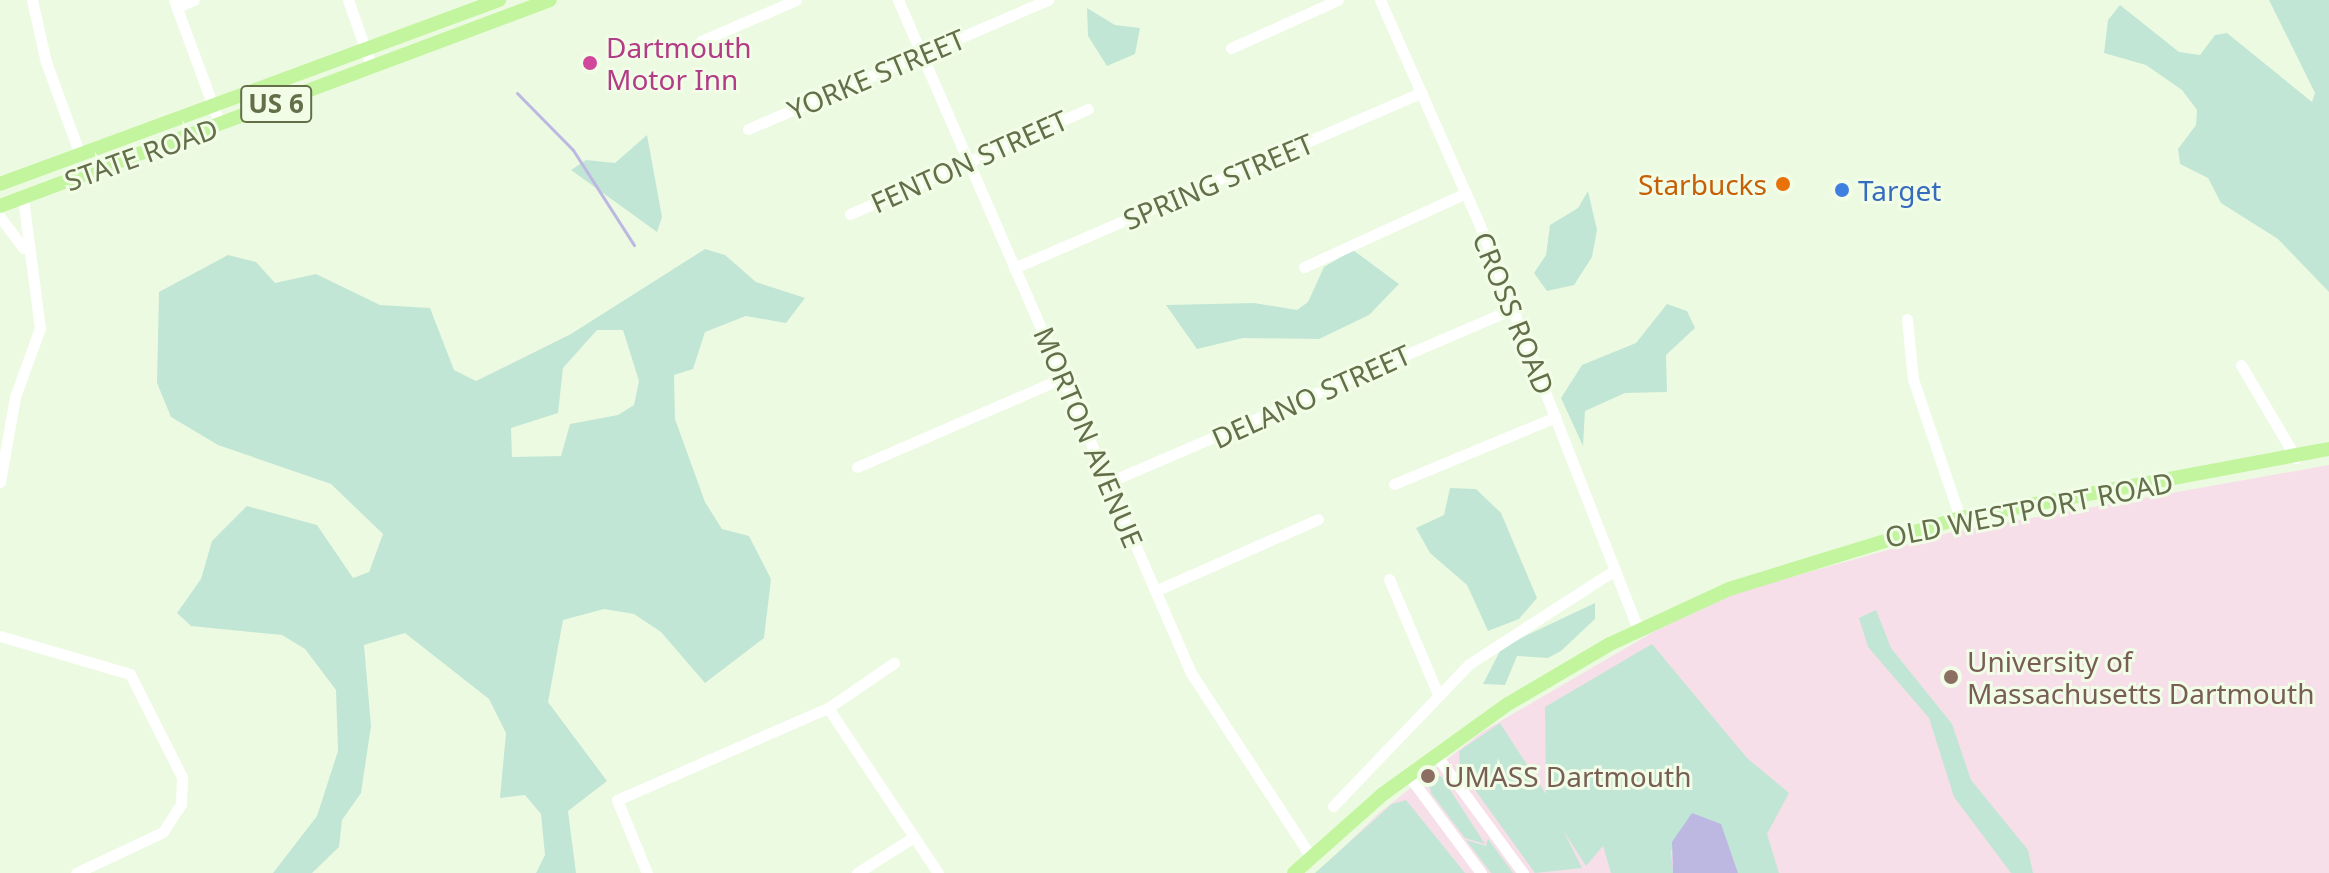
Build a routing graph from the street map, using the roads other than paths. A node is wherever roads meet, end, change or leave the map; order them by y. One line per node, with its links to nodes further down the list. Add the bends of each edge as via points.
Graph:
1 (32, 0): 22 (street, via 46,62)
2 (194, 0): 11 (street)
3 (348, 0): 14 (street)
4 (499, 0): 14 (main road, STATE ROAD / US 6)
5 (550, 0): 16 (main road, STATE ROAD / US 6)
6 (796, 0): 12 (street)
7 (898, 0): 15 (street, MORTON AVENUE)
8 (1048, 0): 15 (street, YORKE STREET)
9 (1338, 0): 13 (street)
10 (1380, 0): 17 (street, CROSS ROAD)
11 (176, 3): 18 (street)
12 (701, 41)
13 (1231, 48)
14 (365, 51): 16 (street); 18 (main road, STATE ROAD / US 6)
15 (920, 55): 21 (street, YORKE STREET); 23 (street, MORTON AVENUE)
16 (372, 68): 20 (main road, STATE ROAD / US 6)
17 (1422, 92): 25 (street, CROSS ROAD); 32 (street, SPRING STREET)
18 (214, 107): 20 (street); 22 (main road, STATE ROAD / US 6)
19 (1088, 109): 23 (street, FENTON STREET)
20 (220, 125): 26 (main road, STATE ROAD / US 6)
21 (748, 129)
22 (80, 155): 24 (main road, STATE ROAD / US 6)
23 (968, 162): 28 (street, FENTON STREET); 32 (street, MORTON AVENUE)
24 (0, 184)
25 (1466, 193): 31 (street); 33 (street, CROSS ROAD)
26 (23, 198): 27 (main road, STATE ROAD / US 6); 30 (street)
27 (0, 206)
28 (850, 214)
29 (0, 217): 30 (street)
30 (27, 256): 41 (street, via 40,328 15,397)
31 (1304, 267)
32 (1014, 268): 36 (street, MORTON AVENUE)
33 (1513, 309): 37 (street, CROSS ROAD); 42 (street, DELANO STREET)
34 (1907, 319): 44 (street, via 1913,379)
35 (2241, 365): 39 (street)
36 (1063, 378): 40 (street); 42 (street, MORTON AVENUE)
37 (1556, 417): 43 (street); 46 (street, CROSS ROAD)
38 (2329, 449): 39 (main road, OLD WESTPORT ROAD)
39 (2296, 458): 44 (main road, OLD WESTPORT ROAD)
40 (857, 467)
41 (0, 482)
42 (1109, 482): 48 (street, MORTON AVENUE)
43 (1394, 484)
44 (1960, 518): 49 (main road, OLD WESTPORT ROAD, via 1798,563)
45 (1318, 519): 48 (street)
46 (1615, 570): 49 (street, CROSS ROAD); 52 (street, via 1486,650)
47 (1389, 579): 52 (street)
48 (1155, 591): 58 (street, MORTON AVENUE, via 1211,706)
49 (1638, 630): 54 (main road, OLD WESTPORT ROAD, via 1518,697)
50 (0, 636): 59 (street, via 130,674 182,777 181,804 163,832)
51 (894, 663): 53 (street)
52 (1437, 692): 56 (street)
53 (828, 708): 57 (street); 60 (street, via 617,800)
54 (1436, 755): 55 (main road, OLD WESTPORT ROAD); 65 (street)
55 (1409, 776): 58 (main road, OLD WESTPORT ROAD); 64 (street)
56 (1333, 806)
57 (914, 837): 61 (street); 62 (street)
58 (1311, 857): 63 (main road, OLD WESTPORT ROAD)
59 (76, 873)
60 (647, 873)
61 (857, 873)
62 (938, 873)
63 (1294, 873)
64 (1481, 873)
65 (1523, 873)

